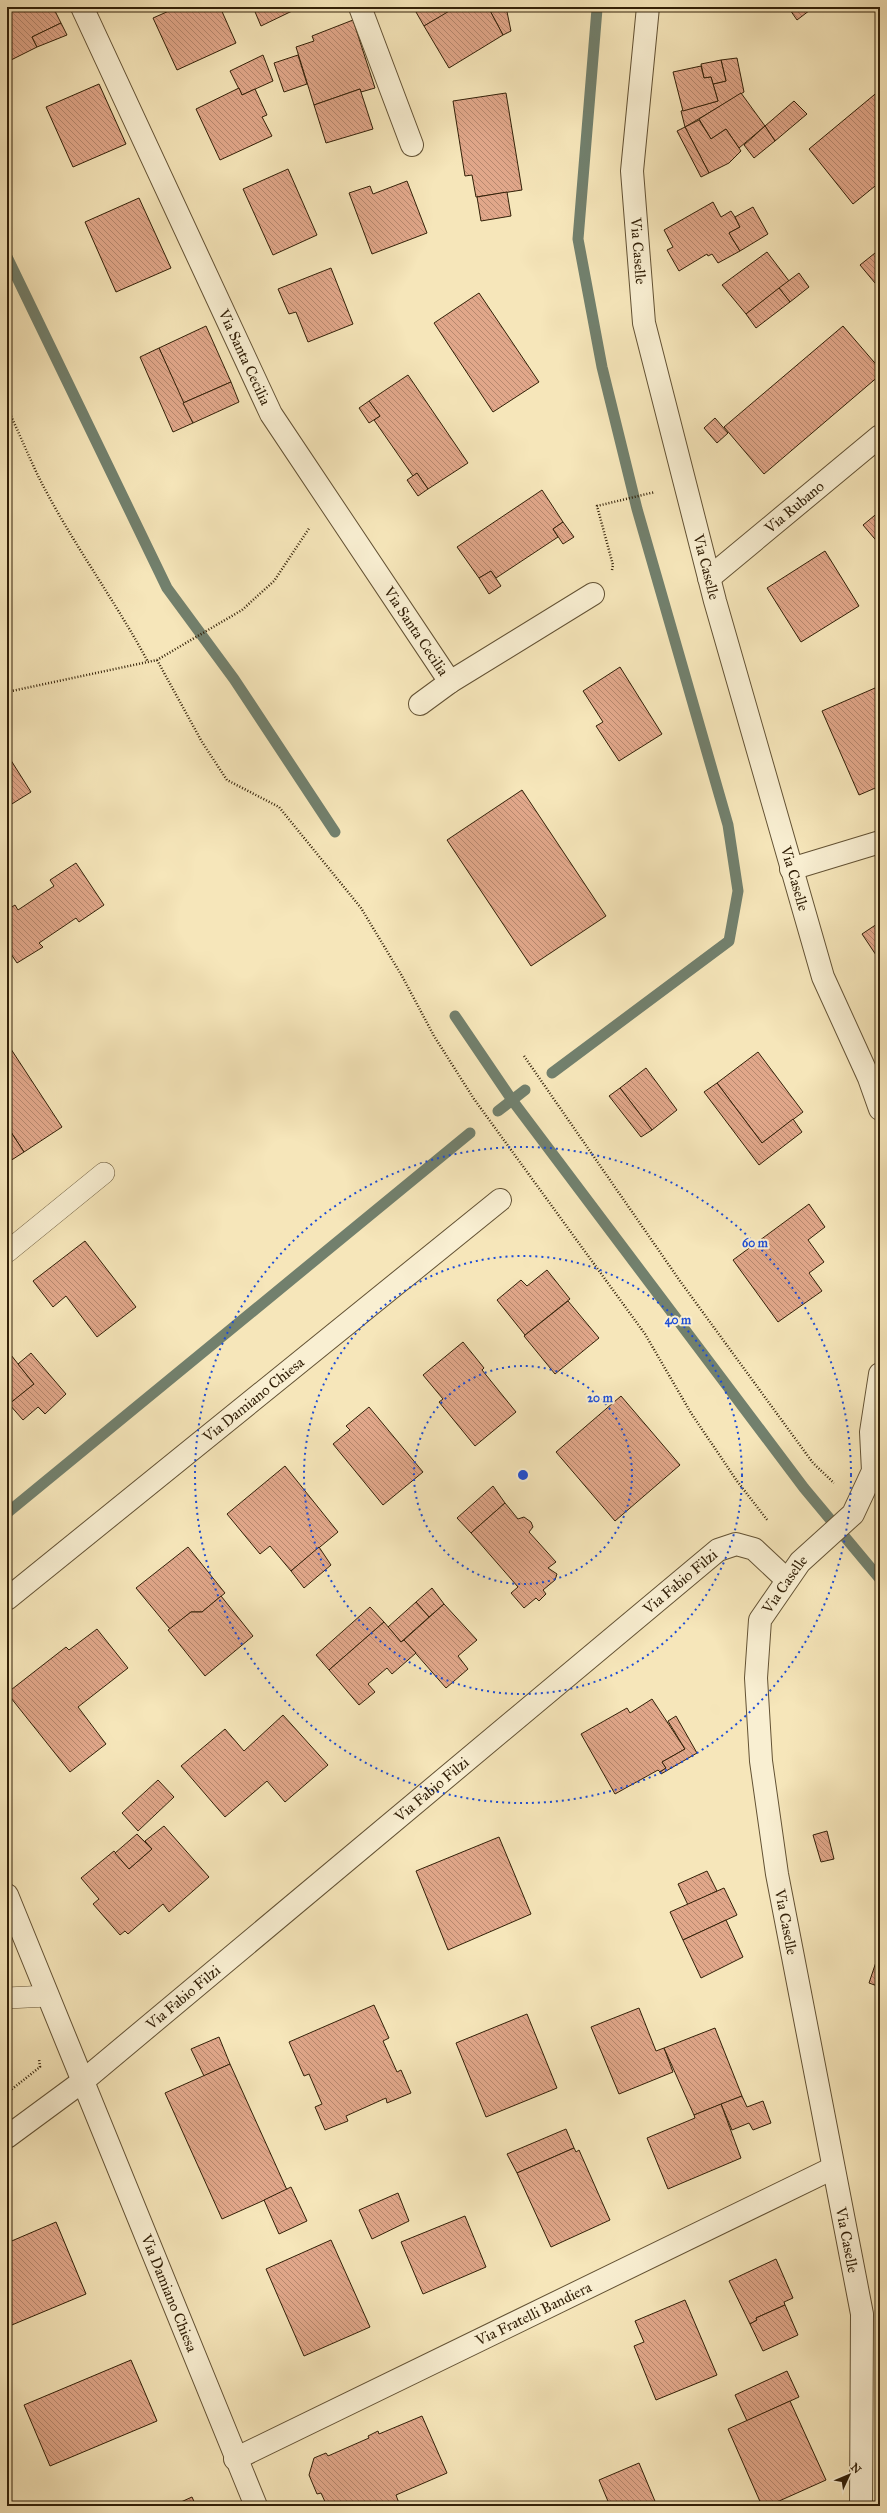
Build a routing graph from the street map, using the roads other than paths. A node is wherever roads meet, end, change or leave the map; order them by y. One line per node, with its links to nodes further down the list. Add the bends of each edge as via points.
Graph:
1 (82, 7): 8 (street, Via Santa Cecilia, via 271,414)
2 (360, 7): 4 (street)
3 (648, 14): 6 (street, Via Caselle, via 632,171 644,323)
4 (412, 145)
5 (880, 436): 6 (street, Via Rubano)
6 (709, 578): 11 (street, Via Caselle)
7 (593, 594): 8 (street, Via Santa Cecilia)
8 (450, 682): 9 (street, Via Santa Cecilia)
9 (420, 704)
10 (880, 842): 11 (street)
11 (791, 870): 12 (street, Via Caselle, via 822,977 869,1078)
12 (880, 1108)
13 (104, 1173): 15 (lane)
14 (500, 1200): 18 (street, Via Damiano Chiesa)
15 (7, 1252)
16 (880, 1374): 17 (street, Via Caselle, via 871,1432 874,1471 855,1509)
17 (786, 1579): 22 (street, Via Fabio Filzi, via 754,1550 736,1544 718,1550); 24 (street, Via Caselle, via 760,1620 756,1678 761,1761 777,1874)
18 (7, 1599)
19 (7, 1895): 20 (street, Via Damiano Chiesa)
20 (48, 1996): 21 (lane); 22 (street, Via Damiano Chiesa)
21 (7, 1998)
22 (83, 2081): 23 (street); 25 (street, Via Damiano Chiesa)
23 (7, 2137)
24 (833, 2168): 25 (street, Via Fratelli Bandiera); 27 (street, Via Caselle, via 862,2314)
25 (235, 2459): 26 (street, Via Damiano Chiesa)
26 (256, 2506)
27 (861, 2506)

